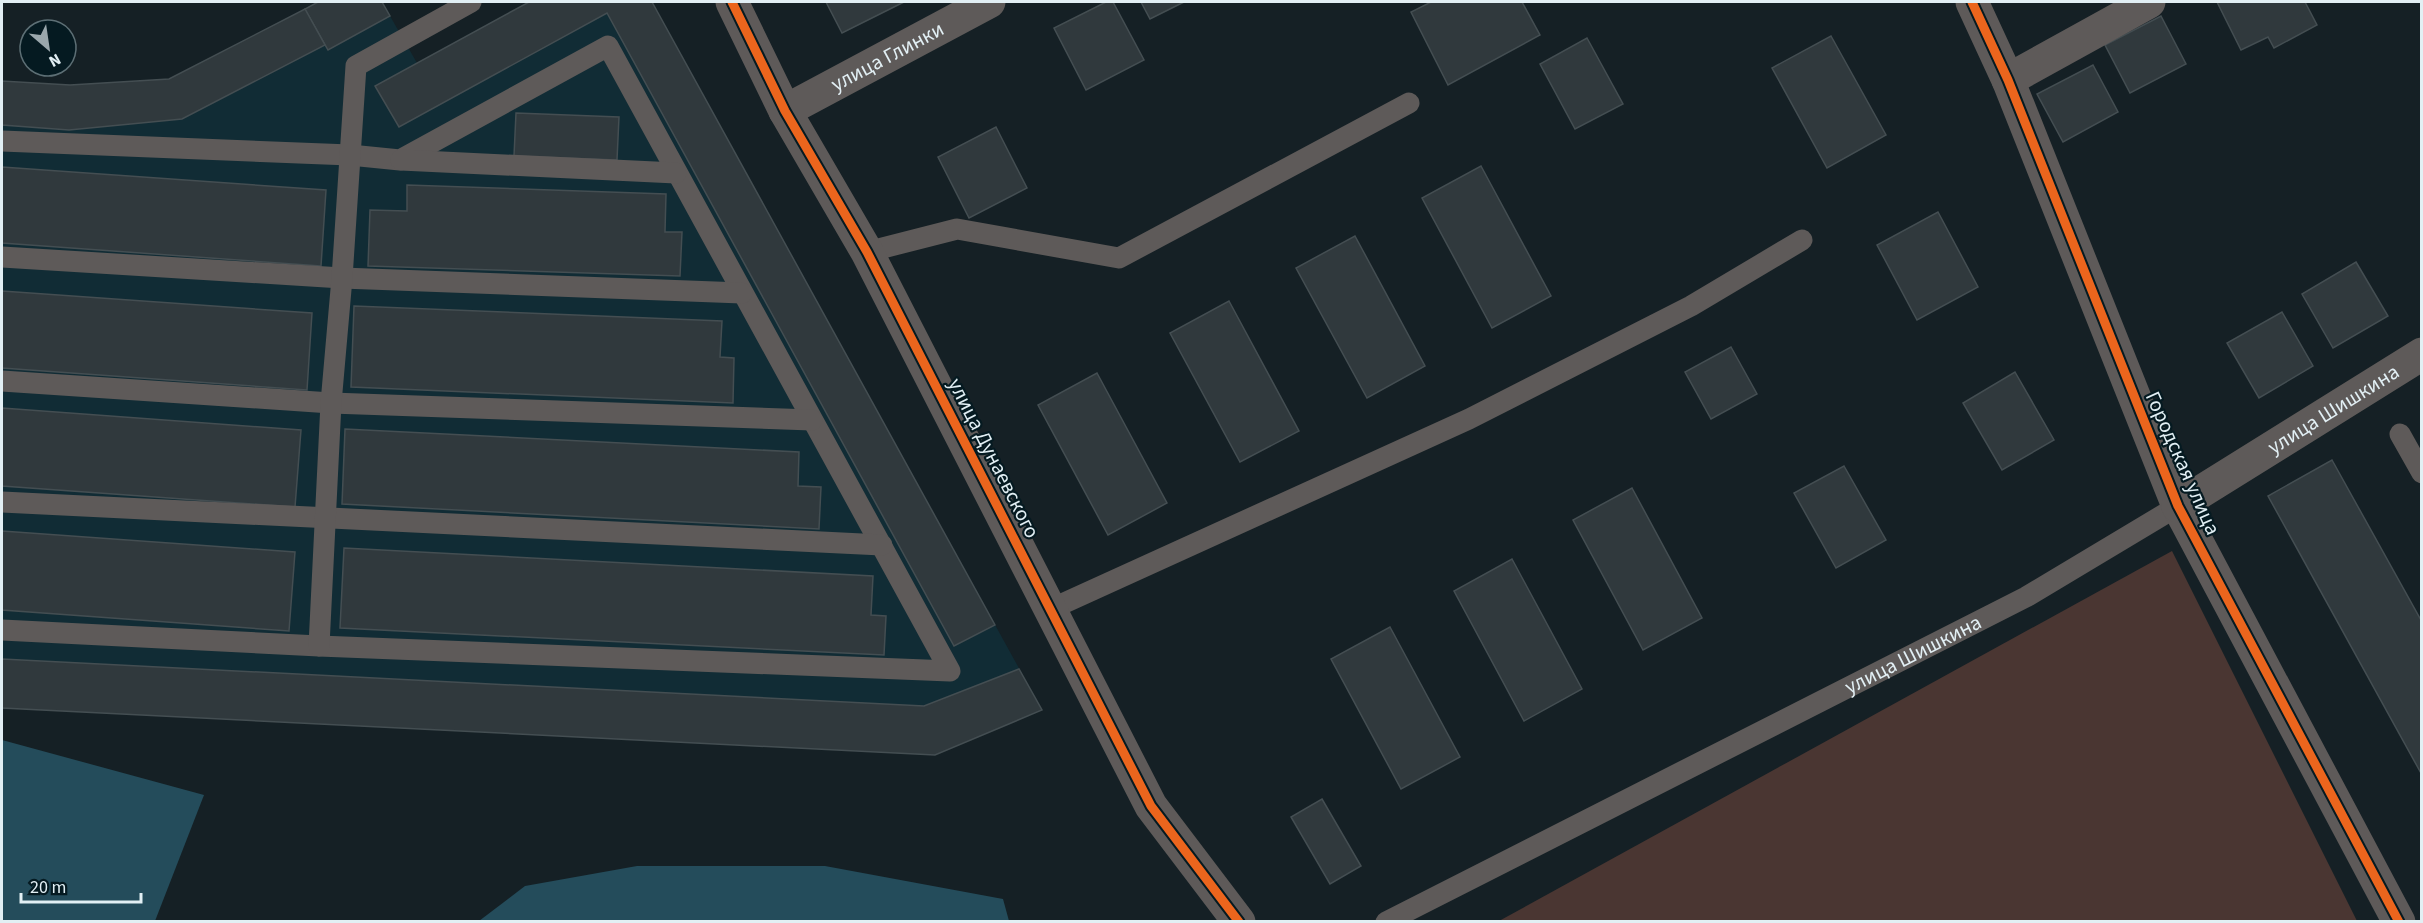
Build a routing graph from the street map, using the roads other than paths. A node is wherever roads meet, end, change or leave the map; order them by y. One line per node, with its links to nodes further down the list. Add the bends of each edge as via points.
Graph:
1 (471, 2): 10 (lane, via 356,66)
2 (732, 2): 8 (street, улица Дунаевского)
3 (989, 2): 8 (street, улица Глинки)
4 (1972, 2): 6 (street, Городская улица)
5 (2149, 2): 6 (street)
6 (2008, 80): 25 (street, Городская улица)
7 (1409, 102): 14 (lane, via 1119,258 957,229)
8 (785, 111): 14 (street, улица Дунаевского)
9 (2, 141): 10 (lane)
10 (350, 155): 11 (lane); 16 (lane)
11 (400, 160): 12 (lane); 12 (lane, via 608,46)
12 (676, 173): 17 (lane)
13 (1802, 240): 28 (lane, via 1691,306 1469,419)
14 (867, 252): 28 (street, улица Дунаевского)
15 (2, 257): 16 (lane)
16 (342, 278): 17 (lane); 20 (lane)
17 (742, 293): 21 (lane)
18 (2421, 354): 25 (street, улица Шишкина)
19 (2, 381): 20 (lane)
20 (331, 403): 21 (lane); 26 (lane)
21 (812, 420): 27 (lane)
22 (2400, 434): 23 (lane)
23 (2421, 473)
24 (2, 502): 26 (lane)
25 (2178, 506): 32 (lane, улица Шишкина, via 2025,597); 33 (street, Городская улица)
26 (325, 519): 27 (lane); 30 (lane)
27 (882, 545): 30 (lane, via 950,671)
28 (1051, 609): 31 (street, улица Дунаевского, via 1151,806)
29 (2, 630): 30 (lane)
30 (319, 646)
31 (1239, 921)
32 (1386, 921)
33 (2399, 921)

